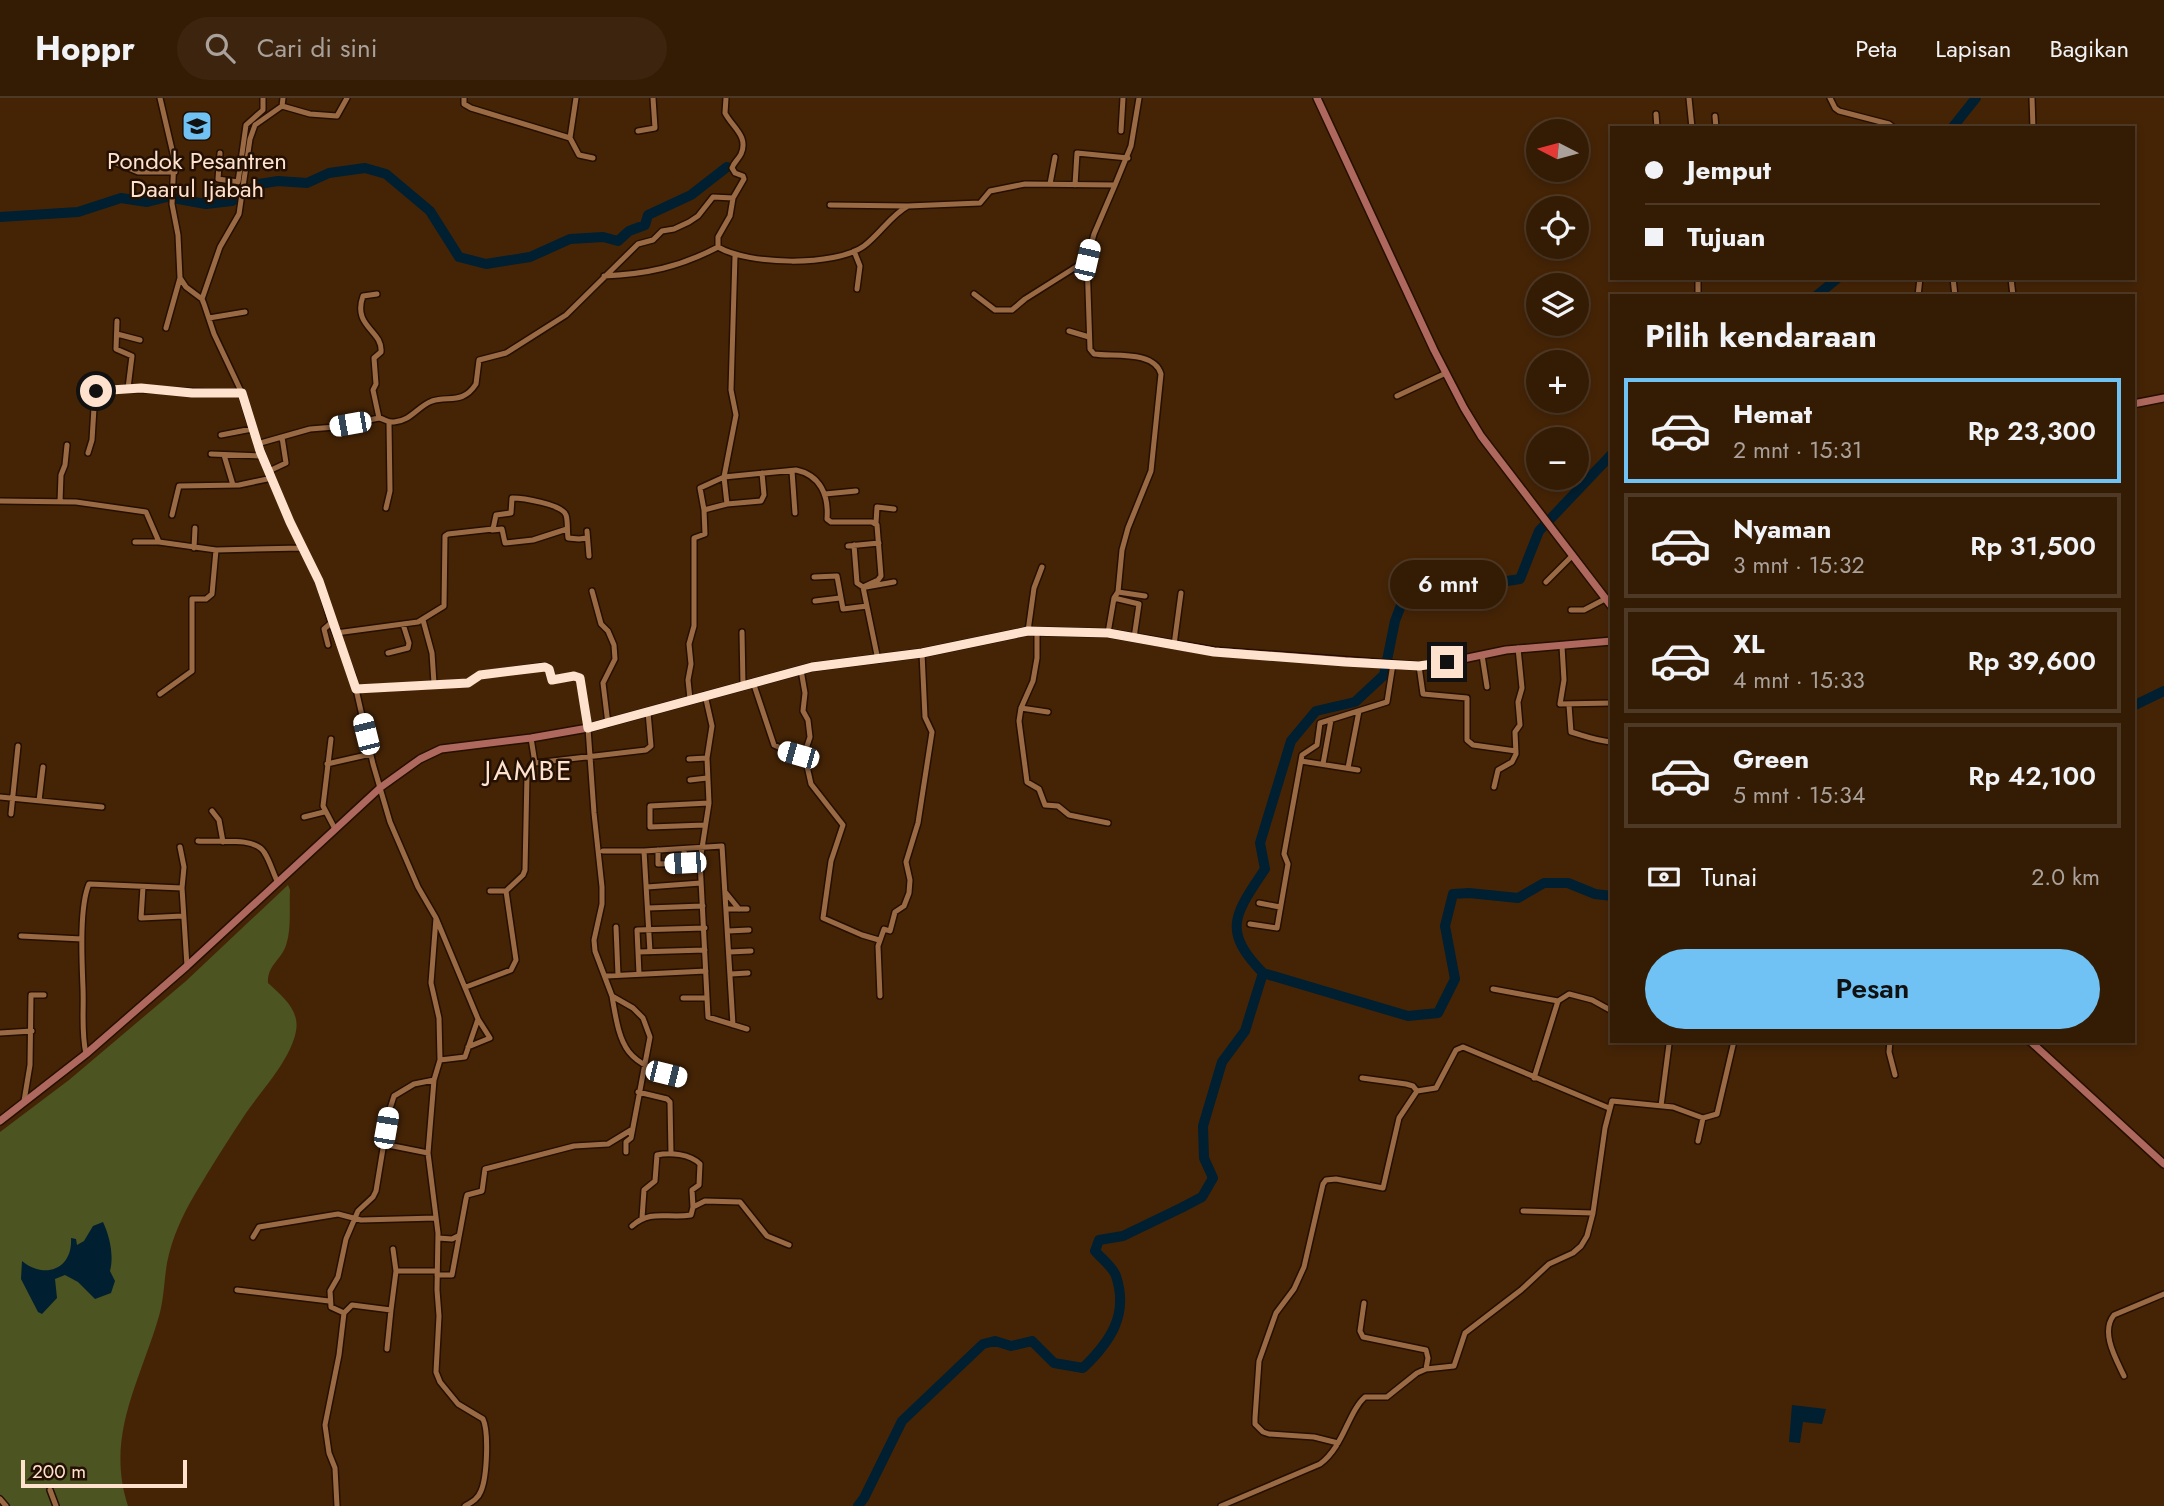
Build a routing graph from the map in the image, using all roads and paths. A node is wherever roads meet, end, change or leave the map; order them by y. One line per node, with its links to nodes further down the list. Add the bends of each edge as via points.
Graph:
1 (160, 98): 31 (street)
2 (263, 98): 26 (street, via 263,110 246,125 238,182 218,179)
3 (283, 98): 15 (street)
4 (347, 98): 15 (street, via 337,116)
5 (464, 98): 25 (street, via 467,106)
6 (576, 98): 25 (street)
7 (653, 98): 23 (street, via 656,128)
8 (726, 98): 35 (street, via 725,113 743,140 732,168 744,179)
9 (1123, 98): 24 (street)
10 (1139, 98): 29 (street)
11 (1317, 98): 56 (street)
12 (1689, 98): 19 (street)
13 (1830, 98): 21 (street, via 1839,111)
14 (2032, 98): 22 (street)
15 (282, 106): 47 (street, via 255,125 236,223 218,253)
16 (1656, 114): 18 (street)
17 (1715, 116): 20 (street)
18 (1657, 126)
19 (1692, 126)
20 (1716, 126)
21 (1891, 126)
22 (2032, 126)
23 (638, 131)
24 (1121, 131)
25 (570, 138): 28 (street, via 579,155)
26 (220, 153)
27 (1055, 157): 32 (street)
28 (593, 158)
29 (1128, 158): 33 (street, via 1077,153); 34 (street)
30 (114, 162): 31 (street, via 138,172)
31 (175, 172): 43 (street, via 172,204)
32 (1050, 184): 33 (street); 37 (street, via 991,190 983,202 969,205)
33 (1075, 185): 34 (street)
34 (1115, 186): 41 (street)
35 (733, 198): 38 (street); 42 (street, via 713,197 698,216 638,244)
36 (830, 205): 37 (street)
37 (908, 206): 39 (street)
38 (718, 247): 40 (street); 42 (street, via 686,264)
39 (854, 251): 40 (street, via 817,262); 44 (street, via 860,266)
40 (735, 256): 77 (street, via 732,390 736,415)
41 (1087, 260): 45 (street, via 1012,310 995,310); 54 (street)
42 (604, 276): 63 (street, via 559,320 506,354 479,360 477,384 467,393 456,400 430,401 409,418)
43 (180, 278): 47 (street); 51 (street)
44 (857, 289)
45 (974, 293)
46 (377, 294): 62 (street, via 363,296 361,308 364,323 382,346 374,358 373,390)
47 (202, 299): 49 (street)
48 (245, 312): 49 (street)
49 (209, 318): 58 (street)
50 (117, 321): 53 (street)
51 (166, 328)
52 (1069, 331): 54 (street)
53 (117, 334): 55 (street); 57 (street, via 117,350 132,356)
54 (1089, 337): 107 (street, via 1094,354 1144,359 1156,364 1161,374 1151,471 1128,528)
55 (140, 340)
56 (1446, 373): 59 (street); 99 (street, via 1481,436)
57 (128, 388): 58 (street); 69 (street, via 95,392)
58 (242, 393): 64 (street)
59 (1397, 396)
60 (2164, 398): 61 (street)
61 (2135, 404)
62 (379, 418): 63 (street); 66 (street)
63 (389, 423): 84 (street)
64 (252, 429): 65 (street); 67 (street)
65 (220, 435)
66 (282, 437): 67 (street); 73 (street, via 286,463)
67 (257, 444): 72 (street)
68 (67, 445): 82 (street)
69 (88, 453)
70 (211, 454): 71 (street)
71 (225, 455): 72 (street); 78 (street)
72 (262, 456): 73 (street)
73 (269, 471): 76 (street)
74 (792, 471): 75 (street); 80 (street, via 812,477); 87 (street)
75 (762, 472): 77 (street); 83 (street, via 761,501)
76 (272, 478): 78 (street); 97 (street)
77 (724, 478): 83 (street); 86 (street, via 701,488)
78 (233, 485): 88 (street, via 179,486)
79 (856, 491): 80 (street)
80 (825, 494): 89 (street, via 831,522)
81 (0, 501): 82 (street)
82 (60, 502): 94 (street, via 146,512)
83 (727, 504): 86 (street)
84 (386, 508)
85 (894, 509): 89 (street, via 876,507)
86 (704, 510): 143 (street, via 705,532 694,540)
87 (795, 513)
88 (172, 514)
89 (876, 523): 95 (street)
90 (195, 528): 96 (street)
91 (567, 529): 92 (street, via 505,543 502,529); 92 (street, via 562,510 513,498 511,513 496,515); 100 (street, via 569,539 587,534)
92 (492, 530): 116 (street, via 445,536 446,601)
93 (135, 542): 94 (street)
94 (159, 542): 96 (street)
95 (879, 543): 105 (street, via 881,576); 105 (street, via 851,545 858,583)
96 (194, 548): 98 (street)
97 (302, 548): 98 (street); 117 (street, via 319,581)
98 (216, 550): 141 (street, via 212,594 206,599 192,598 192,671)
99 (1573, 555): 104 (street); 110 (street)
100 (589, 556)
101 (1042, 567): 119 (street, via 1034,587)
102 (814, 577): 111 (street, via 836,576)
103 (894, 582): 105 (street)
104 (1546, 582)
105 (863, 587): 114 (street)
106 (592, 591): 151 (street, via 601,624 614,645 615,659 603,683)
107 (1118, 592): 109 (street); 112 (street)
108 (1181, 593): 126 (street)
109 (1145, 596)
110 (1607, 597): 115 (street, via 1584,610)
111 (841, 598): 113 (street); 114 (street, via 844,610)
112 (1114, 598): 122 (street); 123 (street, via 1138,603)
113 (815, 601)
114 (867, 606): 132 (street)
115 (1571, 610)
116 (423, 620): 118 (street); 137 (street)
117 (331, 622): 121 (street); 125 (street, via 324,629)
118 (403, 624): 121 (street); 129 (street, via 408,648)
119 (1033, 631): 122 (street); 130 (street); 146 (street, via 1037,658)
120 (742, 632): 138 (street)
121 (336, 633): 140 (street)
122 (1108, 633): 123 (street)
123 (1134, 638): 126 (street)
124 (1610, 641): 127 (street)
125 (328, 645)
126 (1174, 645): 133 (street)
127 (1562, 646): 128 (street); 145 (street, via 1560,704)
128 (1518, 648): 131 (street); 157 (street, via 1522,688)
129 (388, 653)
130 (922, 653): 132 (street); 219 (street, via 925,717 932,732 918,823 906,862 909,893 904,906 895,912 890,931 884,929)
131 (1482, 655): 134 (street); 139 (street)
132 (878, 660): 135 (street)
133 (1391, 664): 134 (street); 147 (street, via 1387,702)
134 (1419, 666): 157 (street, via 1423,694 1467,698 1467,740 1473,745)
135 (801, 670): 136 (street); 161 (street, via 810,737)
136 (753, 682): 138 (street); 161 (street, via 774,745)
137 (434, 683): 140 (street); 152 (street, via 468,683 480,675 548,667 552,680 580,678)
138 (743, 685): 142 (street)
139 (1487, 687)
140 (356, 689): 158 (street)
141 (160, 694)
142 (705, 695): 143 (street); 160 (street, via 712,726)
143 (690, 699): 148 (street)
144 (1610, 703): 145 (street)
145 (1569, 705): 155 (street, via 1571,732)
146 (1021, 708): 149 (street); 183 (street, via 1028,783 1038,789 1045,804 1058,806 1069,815)
147 (1359, 711): 150 (street); 168 (street)
148 (648, 712): 151 (street); 159 (street, via 650,749)
149 (1048, 712)
150 (1331, 720): 163 (street, via 1320,723 1317,746 1302,755); 166 (street)
151 (608, 724): 152 (street)
152 (588, 728): 153 (street); 159 (street)
153 (531, 738): 164 (street); 173 (street, via 441,749)
154 (331, 739): 165 (street)
155 (1610, 742)
156 (18, 746): 175 (street)
157 (1516, 751): 172 (street, via 1512,762 1498,770)
158 (371, 754): 165 (street); 173 (street)
159 (589, 757): 164 (street); 231 (street, via 602,887 594,940)
160 (707, 758): 162 (street); 170 (street)
161 (803, 758): 219 (street, via 811,785 843,825 831,861 823,918)
162 (689, 759)
163 (1301, 761): 166 (street); 204 (street, via 1284,854 1288,864)
164 (535, 763): 200 (street, via 527,775 525,870)
165 (327, 764): 180 (street)
166 (1323, 764): 168 (street)
167 (43, 767): 176 (street)
168 (1348, 768): 169 (street)
169 (1358, 770)
170 (707, 778): 171 (street); 177 (street)
171 (690, 780)
172 (1494, 786)
173 (381, 787): 185 (street); 210 (street, via 403,856)
174 (0, 797): 175 (street)
175 (13, 798): 176 (street); 181 (street)
176 (39, 801): 178 (street)
177 (709, 803): 184 (street); 184 (street, via 650,806 650,827)
178 (102, 807)
179 (212, 811): 187 (street, via 219,820)
180 (324, 813): 182 (street); 185 (street)
181 (11, 814)
182 (304, 817)
183 (1108, 822)
184 (705, 825): 189 (street)
185 (335, 829): 194 (street)
186 (198, 841): 187 (street)
187 (223, 842): 194 (street, via 259,846)
188 (180, 847): 198 (street)
189 (700, 848): 190 (street); 195 (street); 201 (street, via 722,846)
190 (684, 849): 191 (street); 191 (street, via 685,863 658,864)
191 (658, 850): 193 (street)
192 (603, 851): 193 (street)
193 (644, 851): 197 (street)
194 (278, 883): 225 (street)
195 (701, 883): 197 (street); 203 (street)
196 (143, 887): 198 (street); 209 (street, via 141,918); 218 (street, via 89,884)
197 (647, 887): 205 (street)
198 (183, 888): 209 (street)
199 (490, 891): 200 (street)
200 (506, 891): 232 (street, via 515,967)
201 (726, 893): 206 (street); 207 (street)
202 (1259, 902): 204 (street)
203 (703, 906): 205 (street); 213 (street)
204 (1280, 907): 211 (street, via 1277,928)
205 (648, 908): 214 (street)
206 (727, 909): 207 (street); 216 (street)
207 (739, 909): 208 (street)
208 (747, 909)
209 (183, 916): 225 (street)
210 (436, 918): 232 (street); 252 (street, via 431,983 439,1018)
211 (1250, 924)
212 (616, 927): 230 (street)
213 (705, 928): 214 (street); 220 (street)
214 (649, 930): 222 (street, via 637,930); 223 (street)
215 (749, 930): 216 (street)
216 (728, 931): 224 (street)
217 (22, 936): 218 (street)
218 (82, 939): 251 (street)
219 (879, 940): 236 (street)
220 (705, 950): 223 (street); 226 (street)
221 (751, 951): 224 (street)
222 (638, 952): 223 (street); 228 (street)
223 (649, 952)
224 (729, 952): 229 (street)
225 (187, 966): 251 (street)
226 (706, 971): 228 (street); 238 (street)
227 (748, 973): 229 (street)
228 (639, 974): 230 (street)
229 (731, 974): 242 (street)
230 (618, 975): 231 (street)
231 (606, 976): 235 (street)
232 (466, 987): 241 (street)
233 (1493, 989): 239 (street)
234 (44, 995): 244 (street, via 31,995)
235 (612, 996): 253 (street, via 623,1044); 253 (street, via 643,1018 650,1037)
236 (880, 996)
237 (683, 998): 238 (street)
238 (708, 998): 242 (street, via 708,1017)
239 (1558, 1001): 240 (street, via 1569,994); 255 (street)
240 (1610, 1010)
241 (478, 1019): 250 (street); 250 (street, via 490,1038)
242 (733, 1025): 243 (street)
243 (747, 1029)
244 (32, 1031): 245 (street); 261 (street)
245 (0, 1032)
246 (1734, 1043): 264 (street, via 1719,1111)
247 (1890, 1043): 254 (street)
248 (2032, 1043): 272 (street)
249 (1669, 1044): 262 (street)
250 (468, 1046): 252 (street, via 463,1059)
251 (86, 1054): 261 (street)
252 (440, 1060): 258 (street)
253 (645, 1066): 256 (street); 260 (street)
254 (1895, 1075)
255 (1534, 1077): 259 (street, via 1459,1048 1436,1088); 263 (street)
256 (681, 1078)
257 (1362, 1078): 259 (street, via 1406,1084)
258 (435, 1080): 268 (street, via 414,1084 394,1096); 270 (street)
259 (1417, 1091): 296 (street, via 1399,1118 1383,1188 1336,1179 1323,1184 1304,1267 1276,1314 1259,1361 1258,1429)
260 (638, 1092): 266 (street); 271 (street, via 670,1102)
261 (24, 1101): 265 (street)
262 (1661, 1106): 263 (street, via 1615,1100); 264 (street)
263 (1609, 1108): 275 (street)
264 (1703, 1118): 267 (street)
265 (0, 1119)
266 (631, 1130): 269 (street); 281 (street, via 608,1144 573,1146 485,1169 482,1191 467,1195)
267 (1698, 1141)
268 (383, 1144): 270 (street); 277 (street, via 376,1191)
269 (626, 1152)
270 (428, 1153): 278 (street)
271 (671, 1153): 273 (street, via 700,1164 699,1185 692,1190); 276 (street, via 656,1156 655,1181 644,1190)
272 (2164, 1164)
273 (693, 1207): 276 (street, via 689,1216); 283 (street, via 705,1201 740,1202 767,1236)
274 (1523, 1211): 275 (street)
275 (1593, 1213): 294 (street, via 1581,1246 1549,1264 1465,1333 1454,1366)
276 (642, 1217): 279 (street)
277 (355, 1218): 278 (street); 280 (street, via 334,1214 262,1226); 289 (street)
278 (436, 1218): 282 (street)
279 (632, 1226)
280 (253, 1237)
281 (458, 1237): 282 (street); 286 (street, via 452,1275)
282 (438, 1238): 286 (street)
283 (789, 1245)
284 (393, 1249): 285 (street)
285 (396, 1271): 286 (street); 291 (street)
286 (437, 1273): 302 (street, via 438,1378 458,1404 481,1416 485,1426 482,1488 475,1501)
287 (237, 1290): 289 (street)
288 (2164, 1294): 295 (street, via 2114,1315 2110,1321 2107,1330)
289 (329, 1301): 292 (street, via 334,1310)
290 (1364, 1303): 294 (street, via 1360,1334 1426,1350)
291 (391, 1310): 292 (street, via 352,1305); 293 (street)
292 (344, 1313): 301 (street, via 325,1425 335,1468)
293 (387, 1349)
294 (1426, 1369): 296 (street, via 1387,1397 1362,1398)
295 (2124, 1376)
296 (1338, 1443): 303 (street, via 1320,1464)
297 (50, 1490): 300 (street)
298 (0, 1499): 299 (street)
299 (6, 1506)
300 (56, 1506)
301 (337, 1506)
302 (465, 1506)
303 (1222, 1506)

